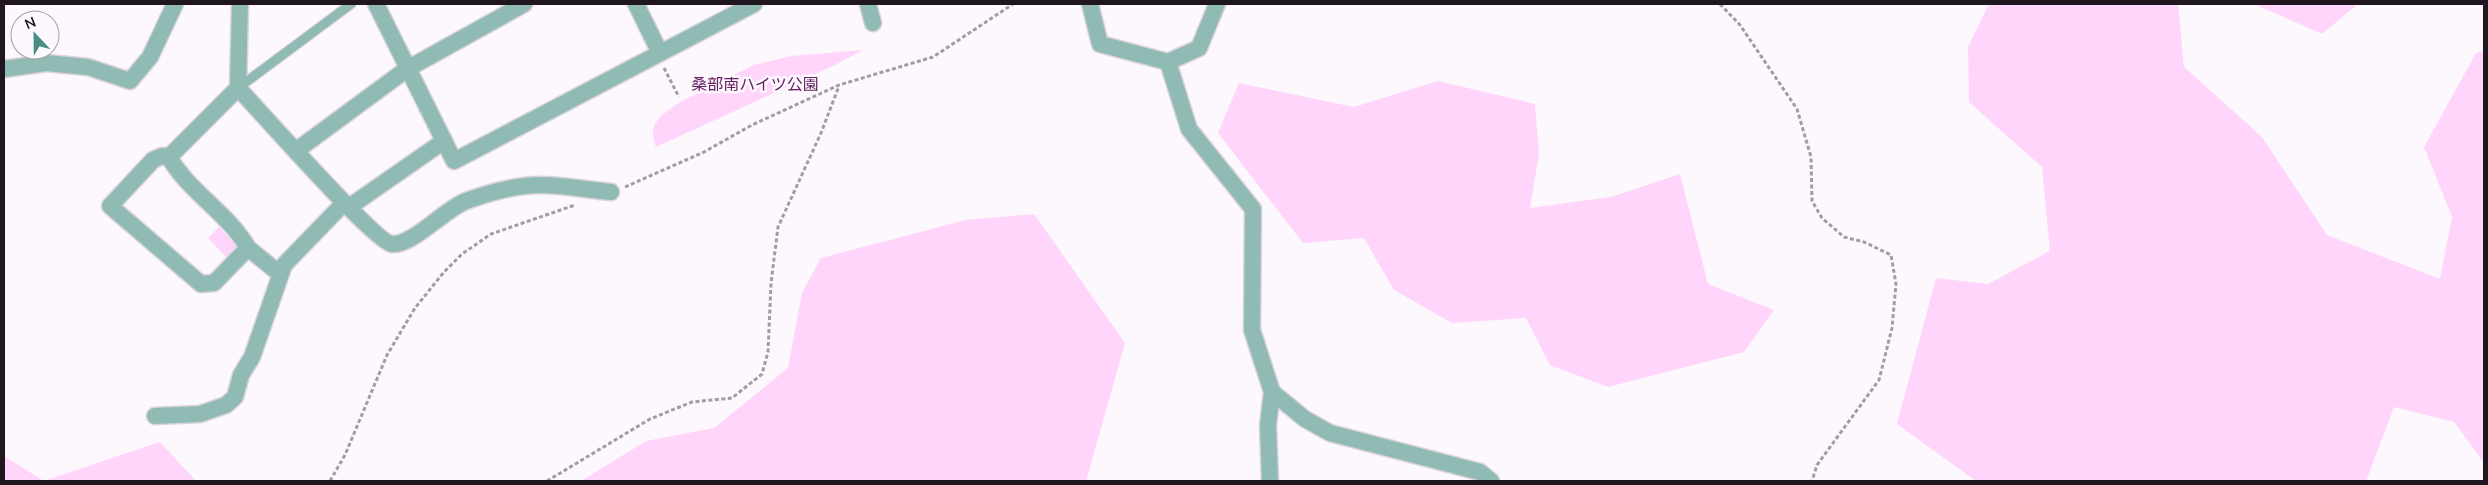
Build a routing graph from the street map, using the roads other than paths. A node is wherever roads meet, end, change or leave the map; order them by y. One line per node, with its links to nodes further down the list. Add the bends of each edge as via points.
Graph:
1 (175, 4): 14 (street, via 150,57 130,81 88,67 46,63)
2 (240, 4): 16 (street)
3 (351, 4): 16 (lane)
4 (376, 4): 15 (street)
5 (524, 4): 15 (street)
6 (636, 4): 12 (street)
7 (754, 4): 12 (street)
8 (868, 4): 11 (street)
9 (1090, 4): 13 (street, via 1100,44)
10 (1217, 4): 13 (street, via 1199,48)
11 (873, 23)
12 (659, 53): 17 (street, via 454,161)
13 (1168, 62): 24 (street, via 1189,129 1254,209 1252,330)
14 (4, 69)
15 (407, 69): 17 (street); 18 (street)
16 (238, 88): 18 (street); 19 (street)
17 (444, 141): 21 (street)
18 (297, 150): 21 (street)
19 (169, 157): 22 (street, via 178,172 230,224); 22 (street, via 153,160 110,206 201,284 214,283)
20 (611, 192): 21 (street, via 539,185 490,194 444,213 404,242 390,244)
21 (346, 205): 23 (street, via 284,265)
22 (248, 248): 23 (street)
23 (280, 274): 25 (street, via 235,397 226,405 200,414)
24 (1272, 392): 26 (street, via 1268,425); 27 (street, via 1305,419 1330,433 1480,472)
25 (155, 416)
26 (1270, 481)
27 (1491, 481)

